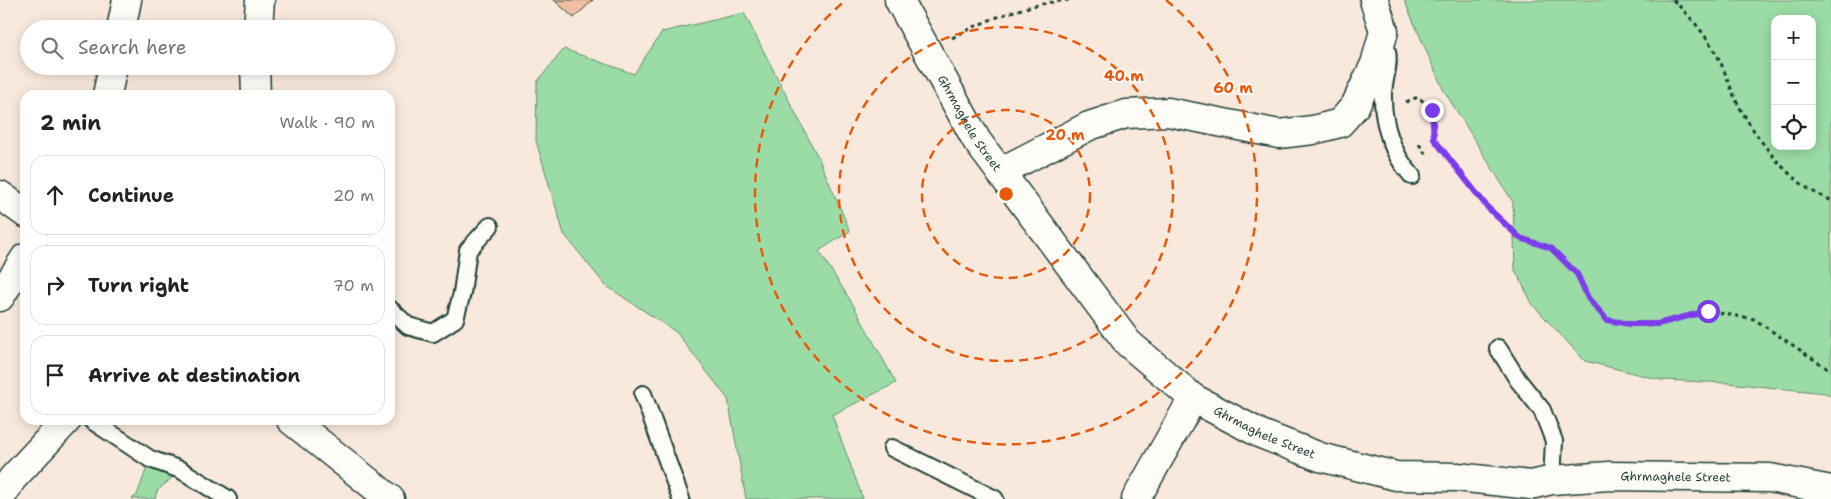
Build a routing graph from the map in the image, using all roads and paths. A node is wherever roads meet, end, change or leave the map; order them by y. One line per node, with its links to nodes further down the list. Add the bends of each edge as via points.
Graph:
1 (127, 0): 7 (street)
2 (260, 0): 8 (street)
3 (899, 0): 10 (street, Ghrmaghele Street)
4 (1069, 0): 10 (path, via 1041,3 982,22)
5 (1374, 0): 9 (street)
6 (1674, 0): 20 (path, via 1695,21 1718,57 1739,106 1771,154 1815,194)
7 (123, 20)
8 (259, 20)
9 (1384, 31): 17 (street, via 1375,64 1355,106 1340,122 1313,130 1279,134 1168,112 1126,114 1089,126); 18 (lane, via 1389,61 1383,92 1384,121 1401,164)
10 (927, 51): 17 (street, Ghrmaghele Street, via 977,141)
11 (111, 75): 13 (street)
12 (255, 75): 14 (street)
13 (108, 90)
14 (256, 90)
15 (1403, 104): 27 (path, via 1418,97 1432,110 1434,139 1488,208 1520,238 1551,248 1577,274 1588,298 1607,320 1657,324 1708,311 1754,319)
16 (1418, 143): 18 (path, via 1425,151 1432,170 1424,180)
17 (1000, 172): 29 (street, Ghrmaghele Street, via 1128,343)
18 (1412, 176)
19 (0, 194): 21 (street)
20 (1831, 200)
21 (20, 209)
22 (490, 226): 25 (lane, via 468,250 455,319 433,333 408,326)
23 (20, 266): 24 (street)
24 (0, 297)
25 (395, 313)
26 (1498, 348): 34 (lane, via 1542,410 1554,440)
27 (1831, 371)
28 (643, 394): 39 (lane)
29 (1193, 398): 34 (street, Ghrmaghele Street, via 1261,434 1320,457 1396,476 1457,476 1531,485); 41 (street)
30 (62, 425): 36 (street, via 12,479)
31 (99, 425): 37 (lane, via 150,459 181,470)
32 (297, 425): 38 (street)
33 (892, 448): 40 (lane)
34 (1552, 480): 35 (street, Ghrmaghele Street, via 1609,476 1770,478)
35 (1831, 490)
36 (0, 499)
37 (228, 499)
38 (390, 499)
39 (682, 499)
40 (995, 499)
41 (1136, 499)

